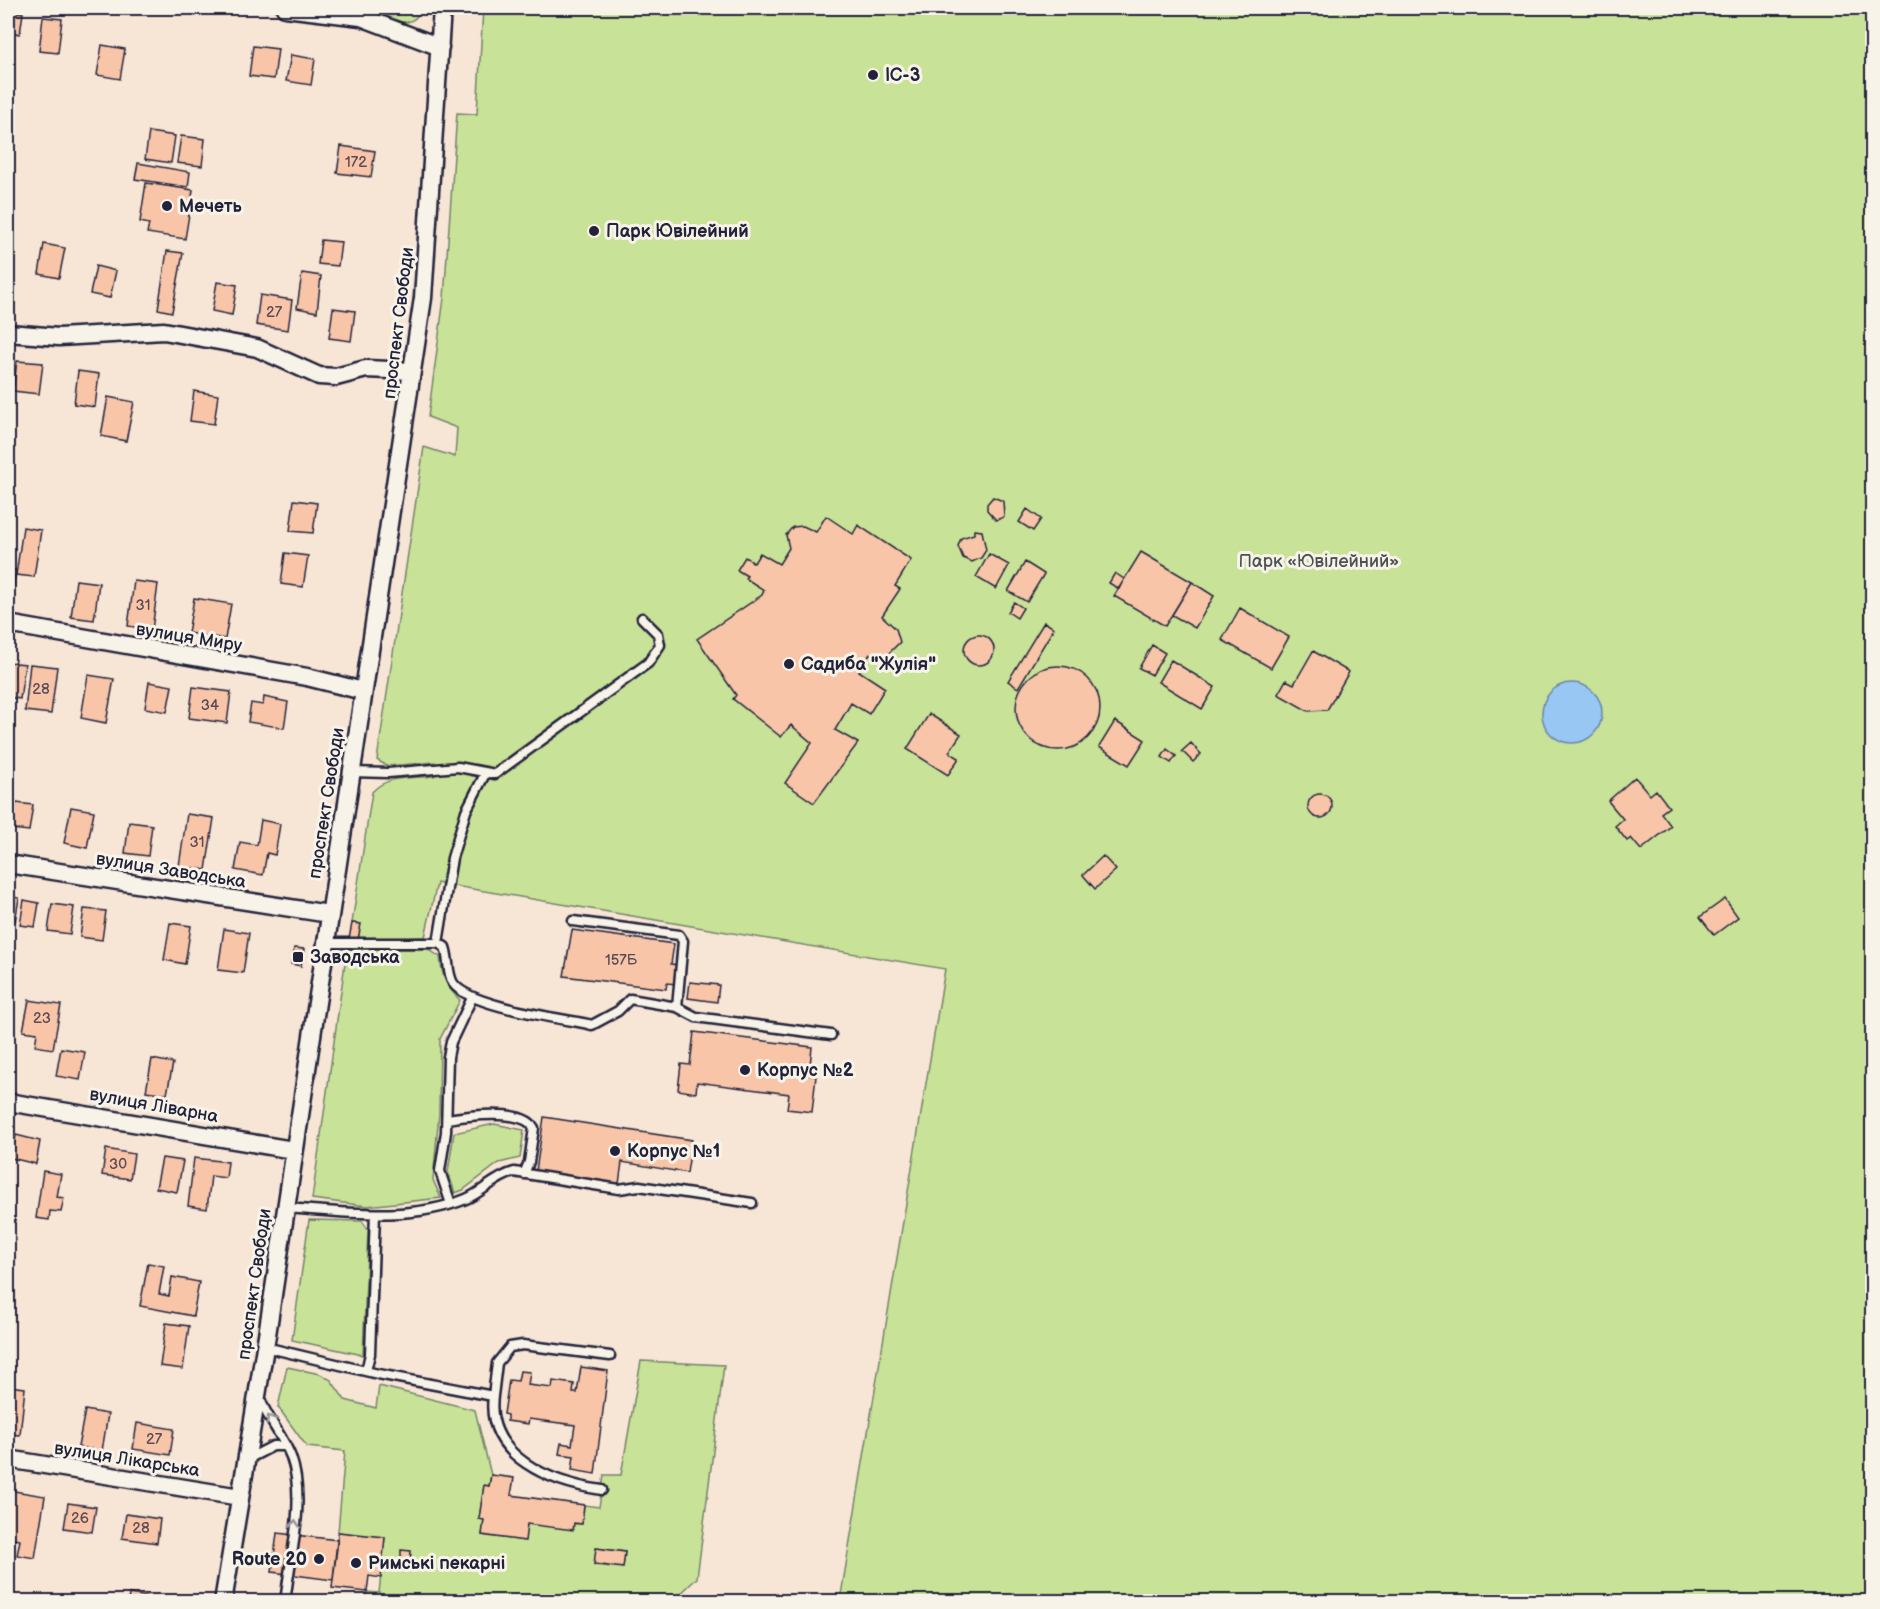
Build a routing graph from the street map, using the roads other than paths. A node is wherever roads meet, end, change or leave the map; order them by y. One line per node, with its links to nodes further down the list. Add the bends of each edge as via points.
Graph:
1 (285, 8): 3 (street)
2 (442, 8): 4 (street, проспект Свободи)
3 (360, 12): 4 (street)
4 (440, 46): 6 (street, проспект Свободи, via 423,298)
5 (8, 333): 6 (street, via 59,337 164,331 257,348 319,376 336,377 366,369)
6 (412, 371): 9 (street, проспект Свободи)
7 (642, 618): 11 (lane, via 658,634 660,645 648,663 495,774)
8 (8, 624): 9 (street, вулиця Миру, via 308,677)
9 (363, 691): 10 (street, проспект Свободи)
10 (351, 772): 11 (lane, via 458,767); 13 (street, проспект Свободи)
11 (485, 774): 16 (lane, via 466,811 452,858)
12 (8, 864): 13 (street, вулиця Заводська)
13 (329, 914): 15 (street, проспект Свободи)
14 (573, 921): 18 (lane, via 680,935 683,941)
15 (324, 943): 16 (lane); 22 (street, проспект Свободи)
16 (438, 943): 17 (lane, via 445,947 452,982)
17 (472, 998): 18 (lane, via 592,1025 618,1011 630,999); 21 (lane, via 451,1042)
18 (677, 1007): 19 (lane, via 696,1017)
19 (831, 1035)
20 (8, 1101): 22 (street, вулиця Ліварна)
21 (447, 1119): 23 (lane, via 495,1115 529,1123 534,1128); 25 (lane, via 440,1171)
22 (293, 1150): 26 (street, проспект Свободи)
23 (524, 1174): 24 (lane); 25 (lane, via 500,1176 468,1199)
24 (752, 1203)
25 (451, 1204): 27 (lane)
26 (285, 1208): 27 (lane); 28 (street, проспект Свободи)
27 (375, 1214): 30 (lane, via 370,1354)
28 (265, 1347): 30 (lane); 31 (street, проспект Свободи)
29 (610, 1356): 32 (lane, via 523,1345 510,1347 497,1363)
30 (366, 1371): 32 (lane)
31 (258, 1391): 33 (lane, one-way to 31); 35 (street, проспект Свободи)
32 (493, 1395): 36 (lane, via 490,1413 494,1427 501,1441 518,1457 570,1486)
33 (286, 1446): 35 (lane, via 267,1448); 39 (lane, one-way to 33, via 294,1535 297,1483)
34 (8, 1459): 37 (street, вулиця Лікарська)
35 (246, 1462): 37 (street, проспект Свободи)
36 (602, 1490)
37 (240, 1497): 38 (street, проспект Свободи)
38 (227, 1598)
39 (282, 1602)

